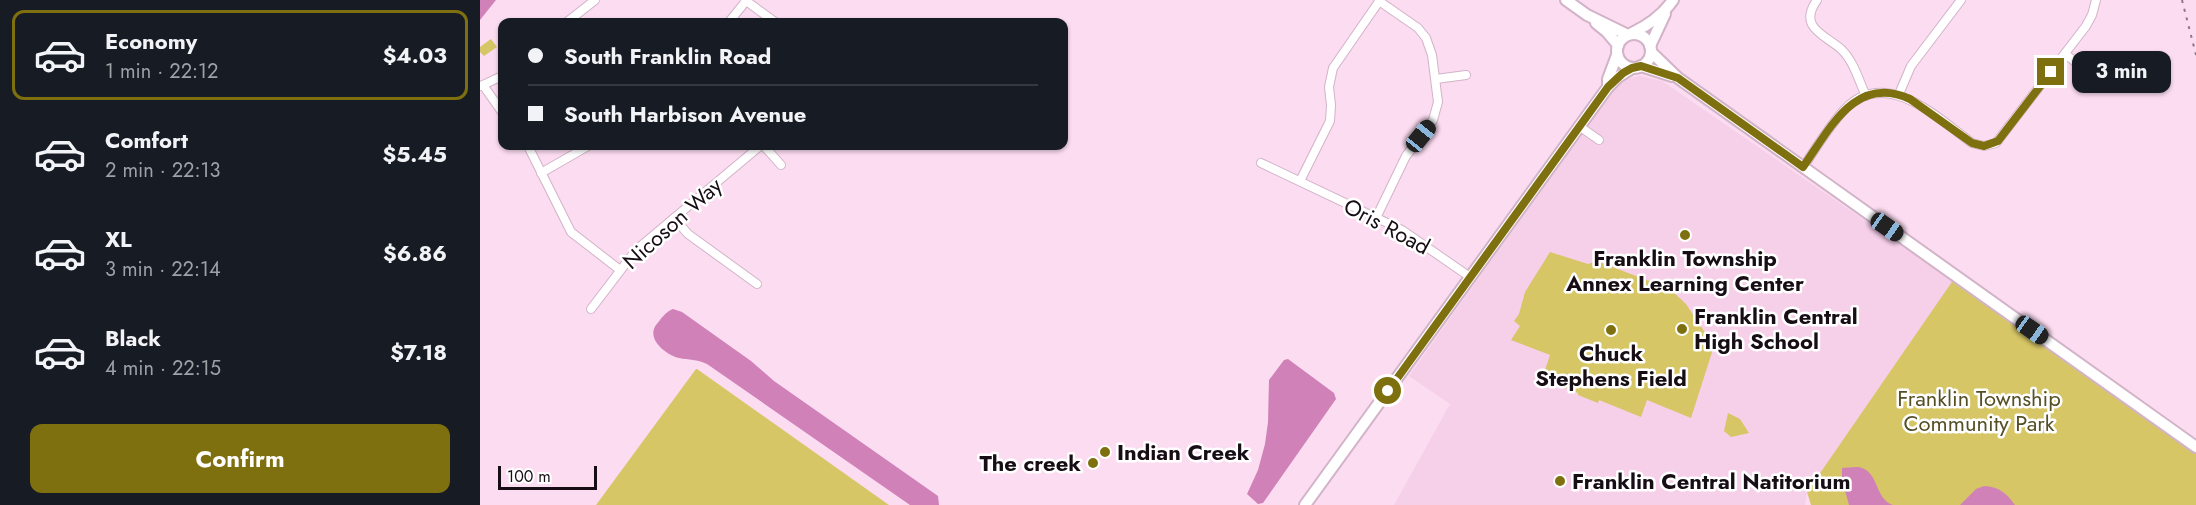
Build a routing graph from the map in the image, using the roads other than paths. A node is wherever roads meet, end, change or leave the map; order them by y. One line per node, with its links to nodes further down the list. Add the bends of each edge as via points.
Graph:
1 (595, 0): 11 (street)
2 (746, 0): 12 (street); 13 (street)
3 (1380, 0): 22 (street, via 1422,33 1430,46); 39 (street, via 1333,68 1330,121)
4 (1566, 0): 10 (main road)
5 (1673, 0): 9 (main road)
6 (1817, 0): 27 (street, via 1811,10 1813,26 1852,64)
7 (1961, 0): 26 (street, via 1911,66)
8 (2096, 0): 17 (street, via 2090,18)
9 (1665, 11): 14 (main road, via 1648,26); 15 (main road)
10 (1587, 15): 14 (main road); 16 (main road, via 1607,32)
11 (572, 18)
12 (732, 18)
13 (771, 18)
14 (1629, 34): 15 (main road, via 1643,36); 16 (main road)
15 (1651, 49): 18 (main road, via 1648,60); 21 (main road)
16 (1617, 50): 18 (main road, via 1621,63); 25 (main road)
17 (2065, 54): 23 (street); 26 (street, via 2002,136 1990,145 1972,143)
18 (1637, 67): 21 (main road); 25 (main road)
19 (1466, 75): 22 (street)
20 (498, 78): 24 (street)
21 (1678, 78): 37 (main road)
22 (1436, 79): 41 (street, via 1436,114 1409,151)
23 (2098, 79)
24 (482, 86): 28 (street)
25 (1608, 87): 29 (main road)
26 (1899, 94): 27 (street)
27 (1866, 96): 37 (street, via 1844,110)
28 (498, 107)
29 (1580, 126): 30 (street); 43 (main road)
30 (1599, 140)
31 (530, 150): 38 (street)
32 (581, 150): 38 (street)
33 (757, 150): 40 (street, Nicoson Way)
34 (766, 150): 36 (street)
35 (1261, 163): 39 (street, Oris Road)
36 (781, 165)
37 (1803, 167): 46 (main road)
38 (542, 173): 42 (street, via 571,232)
39 (1300, 181): 41 (street, Oris Road)
40 (674, 218): 42 (street, Nicoson Way, via 636,250); 44 (street, via 688,234)
41 (1376, 218): 43 (street, Oris Road, via 1417,239)
42 (620, 270): 45 (street, Nicoson Way)
43 (1470, 277): 47 (main road)
44 (757, 284)
45 (591, 309)
46 (2196, 447)
47 (1305, 505)

